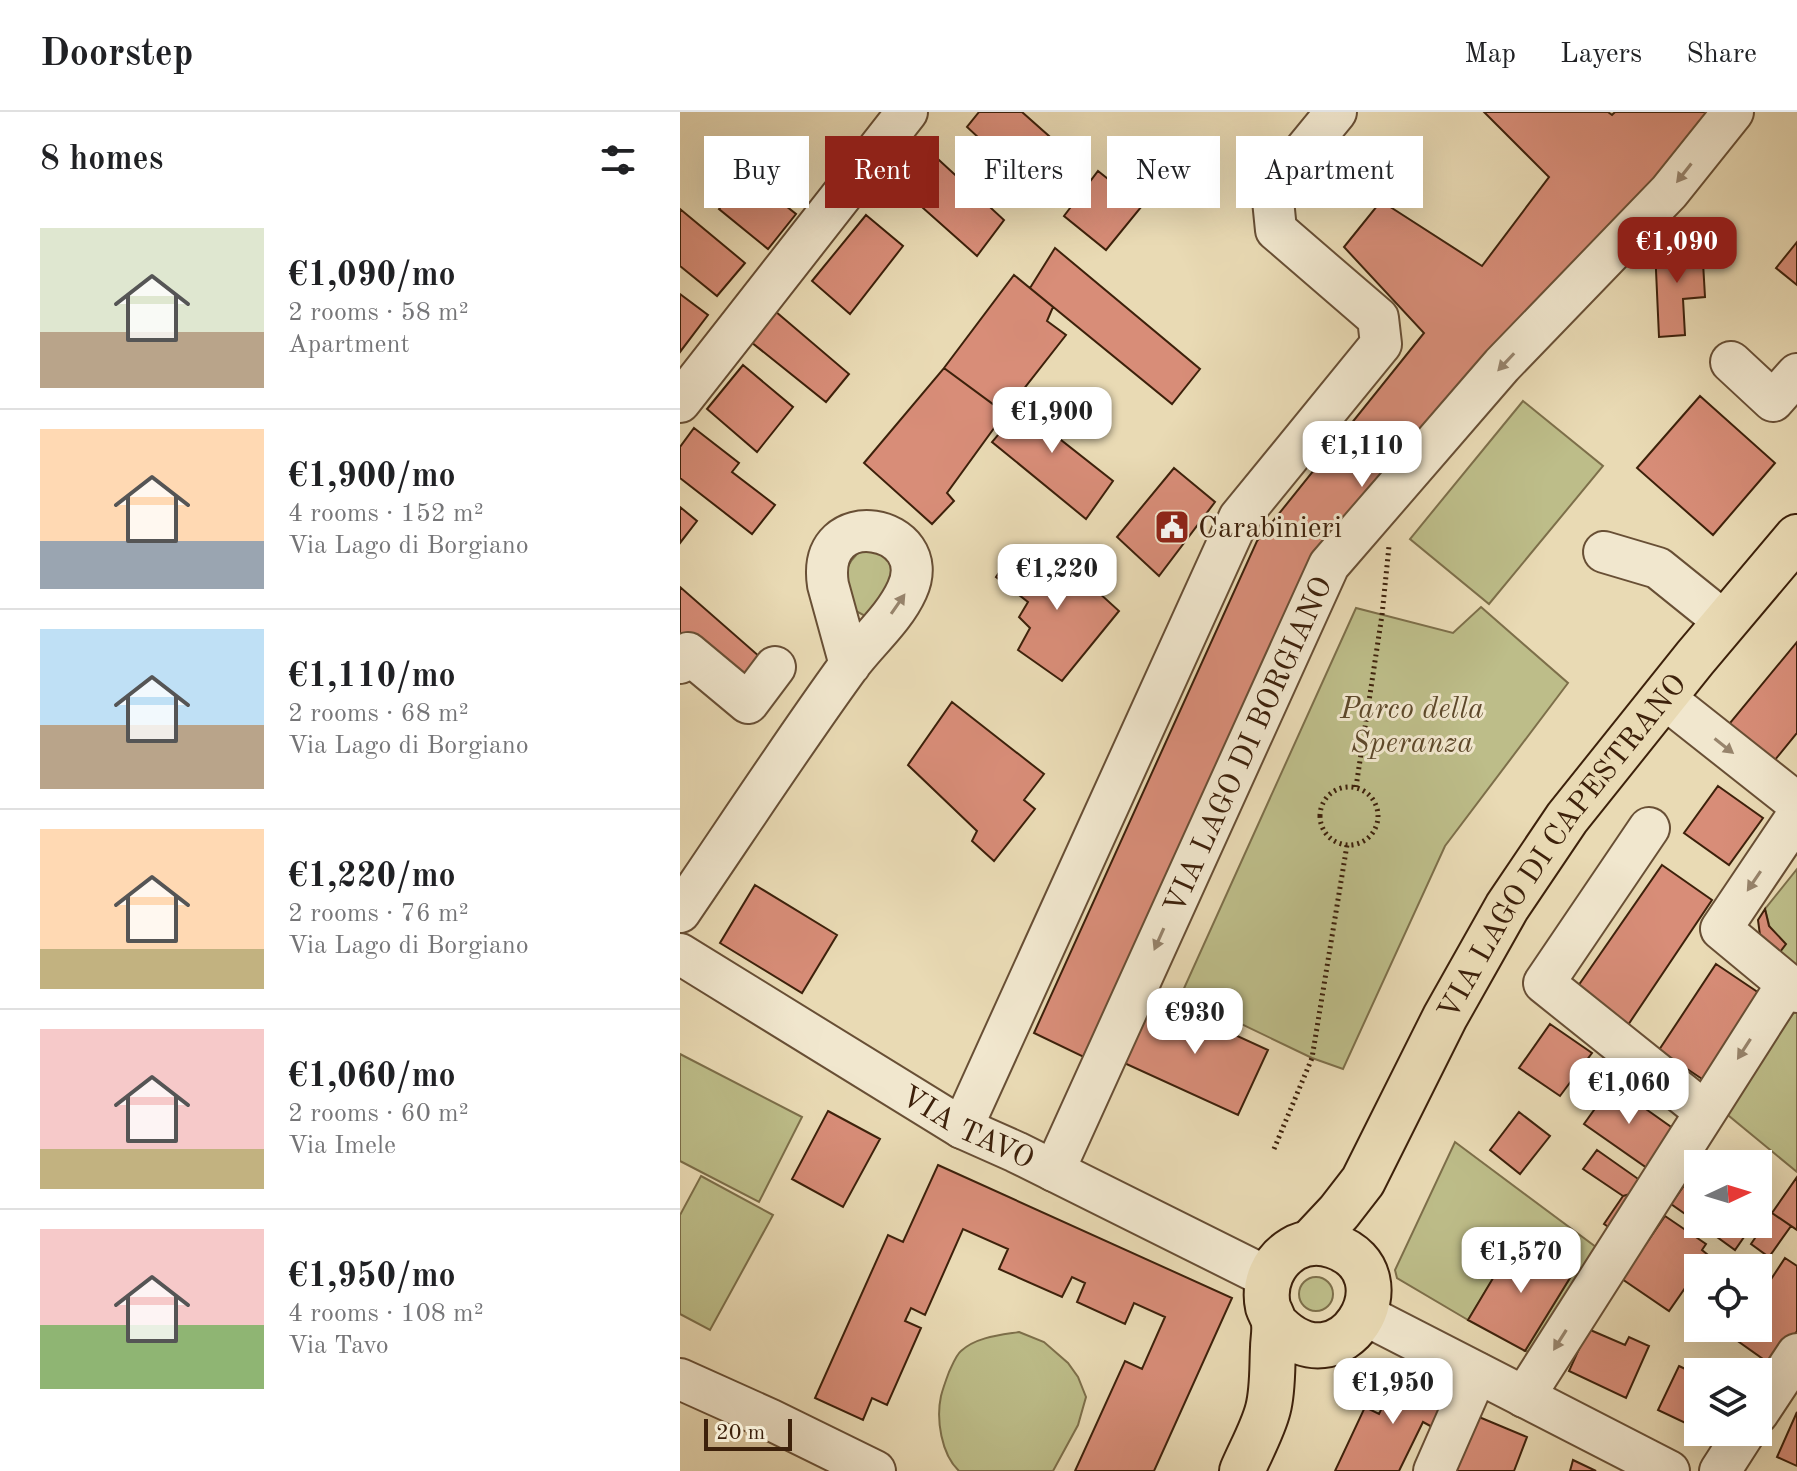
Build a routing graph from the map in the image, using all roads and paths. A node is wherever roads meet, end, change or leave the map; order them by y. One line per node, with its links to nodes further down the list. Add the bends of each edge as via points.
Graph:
1 (907, 112): 6 (street)
2 (1336, 112): 24 (street, via 1272,190 1276,230 1378,318 1381,344 1239,518)
3 (1733, 112): 7 (street, VIA LAGO DI BORGIANO, one-way to 7, via 1669,192 1502,365)
4 (1731, 362): 5 (street, via 1773,401)
5 (1797, 374)
6 (680, 402)
7 (1374, 514): 15 (path, via 1391,528); 26 (street, VIA LAGO DI BORGIANO, one-way to 26, via 1329,565)
8 (1797, 537): 10 (main road, VIA LAGO DI CAPESTRANO)
9 (1604, 552): 10 (street, via 1658,568)
10 (1725, 622): 14 (main road, VIA LAGO DI CAPESTRANO)
11 (680, 663): 13 (street, via 688,653 748,703)
12 (850, 665): 20 (street)
13 (775, 667)
14 (1663, 697): 16 (street, one-way to 16); 27 (main road, VIA LAGO DI CAPESTRANO, via 1567,818 1507,907)
15 (1356, 787): 19 (path, via 1376,805 1377,824 1365,840); 19 (path, via 1329,794 1320,811 1329,837)
16 (1797, 803)
17 (1797, 816): 22 (street, one-way to 22, via 1721,929)
18 (1649, 828): 23 (street, via 1544,983)
19 (1347, 845): 25 (path, via 1312,1058)
20 (680, 912)
21 (680, 954): 24 (street, VIA TAVO)
22 (1792, 988): 23 (street, one-way to 23)
23 (1704, 1111): 38 (street, one-way to 38)
24 (962, 1128): 26 (street, VIA TAVO)
25 (1274, 1149)
26 (1054, 1171): 30 (street, VIA TAVO)
27 (1363, 1181): 28 (main road, VIA LAGO DI CAPESTRANO); 29 (main road, VIA LAGO DI CAPESTRANO)
28 (1310, 1243): 29 (main road, via 1327,1243); 30 (main road, via 1284,1255)
29 (1355, 1259): 31 (main road, via 1368,1286)
30 (1269, 1278): 32 (main road, via 1266,1293)
31 (1365, 1315): 33 (main road, via 1342,1339); 35 (street)
32 (1274, 1322): 33 (main road, via 1297,1341); 39 (main road)
33 (1326, 1345): 39 (main road)
34 (1797, 1354): 37 (street)
35 (1477, 1373): 38 (street); 43 (street)
36 (680, 1379): 41 (street)
37 (1772, 1392)
38 (1524, 1397): 44 (street)
39 (1268, 1409): 42 (main road)
40 (1736, 1446): 45 (street)
41 (875, 1471)
42 (1242, 1471)
43 (1434, 1471)
44 (1669, 1471)
45 (1720, 1471)

